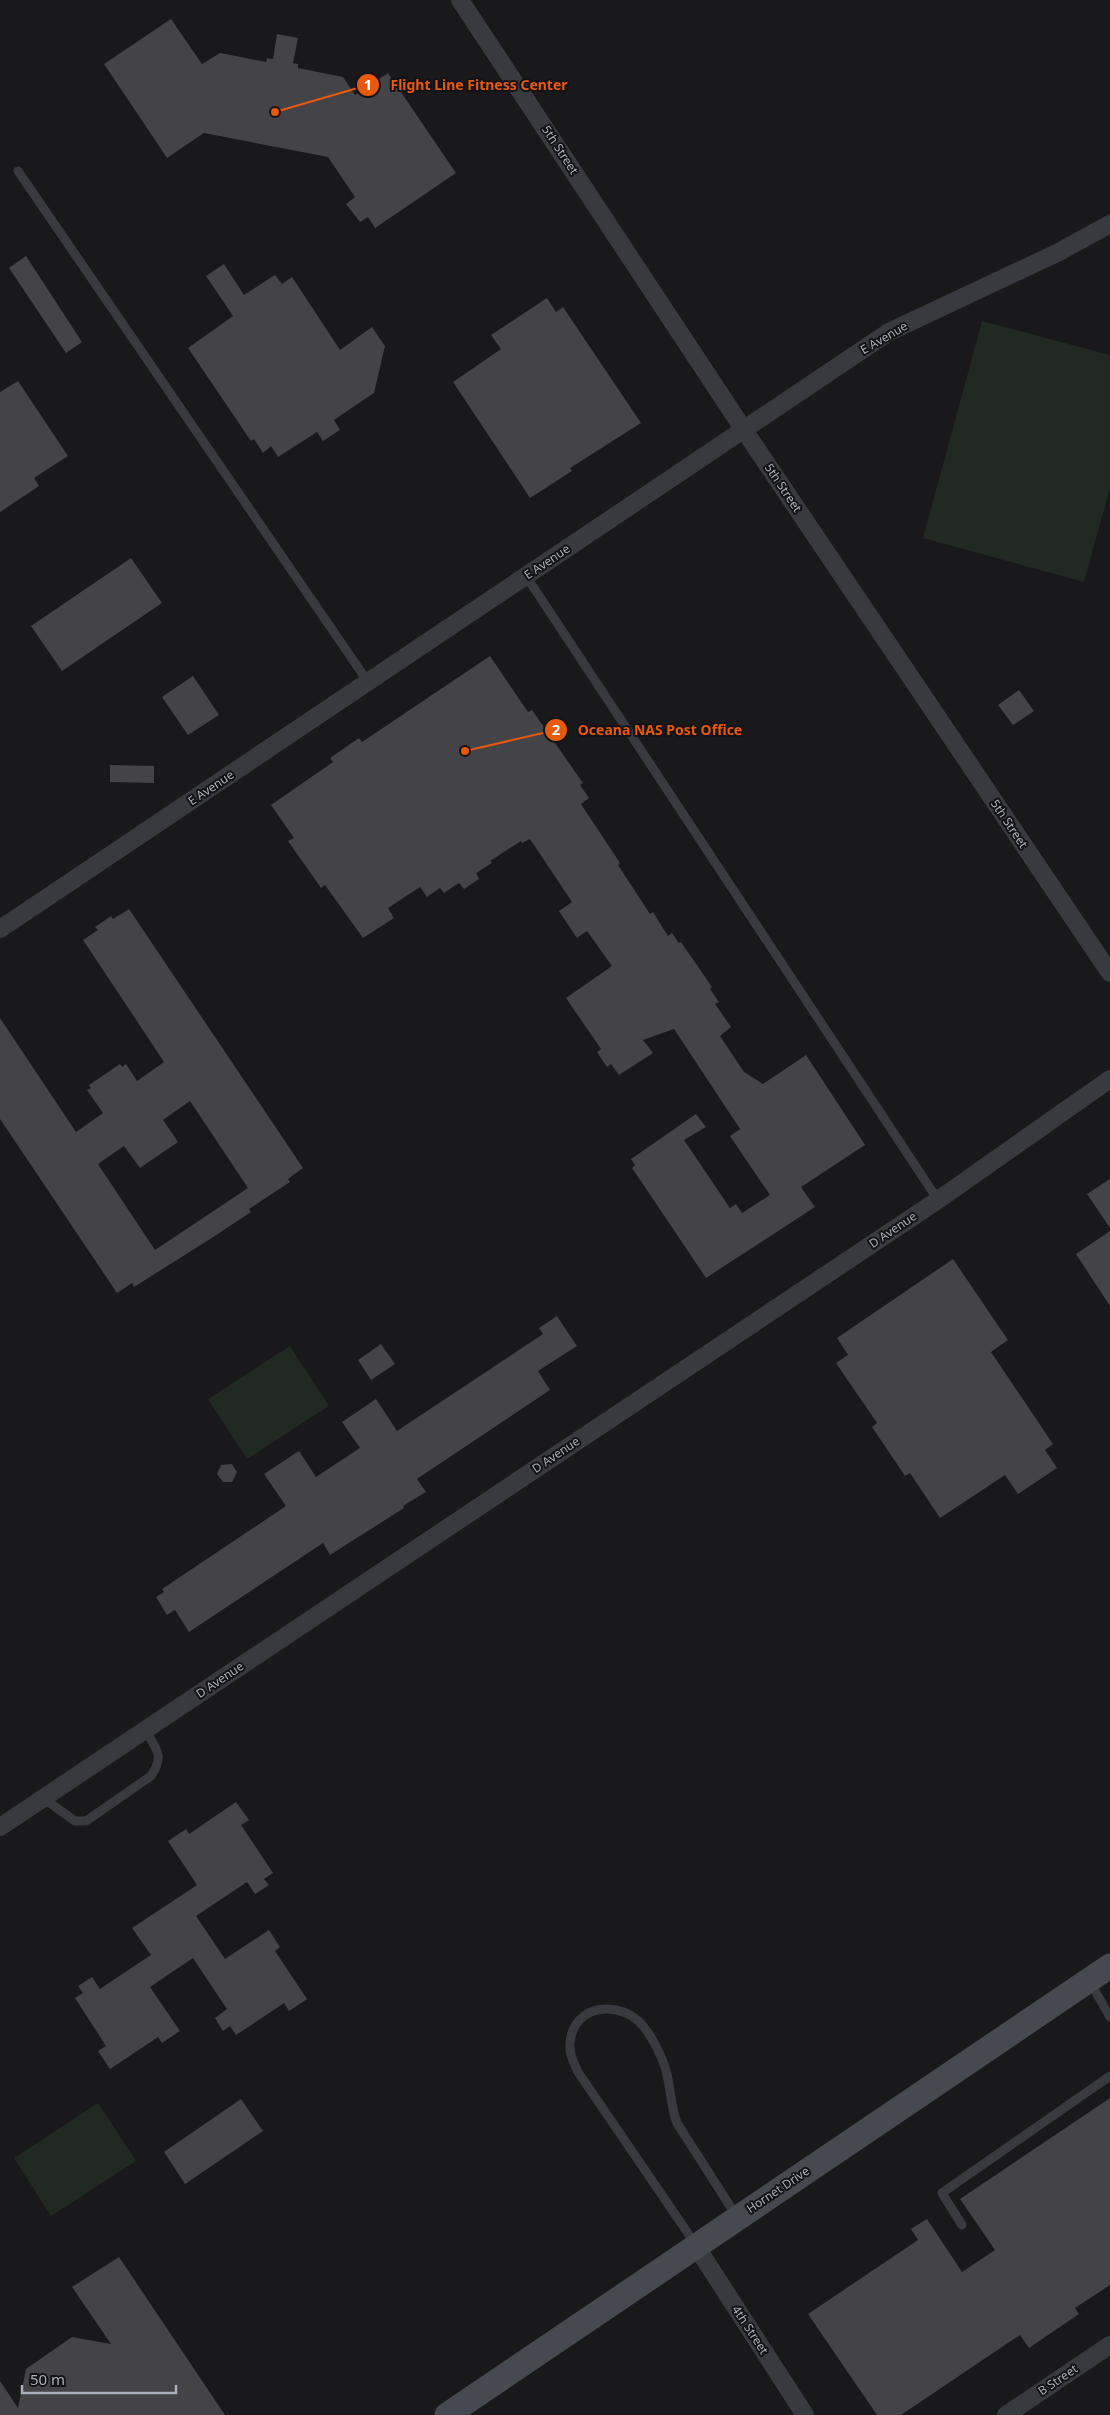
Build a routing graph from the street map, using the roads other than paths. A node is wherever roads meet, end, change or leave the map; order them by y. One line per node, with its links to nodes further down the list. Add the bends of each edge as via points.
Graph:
1 (460, 0): 4 (street, 5th Street)
2 (18, 171): 6 (lane)
3 (1110, 224): 4 (street, E Avenue, via 1059,252 890,332)
4 (744, 430): 5 (street, E Avenue); 8 (street, 5th Street)
5 (526, 576): 6 (street, E Avenue); 10 (lane)
6 (368, 682): 7 (street, E Avenue)
7 (0, 929)
8 (1110, 973)
9 (1110, 1079): 10 (street, D Avenue)
10 (938, 1200): 11 (street, D Avenue)
11 (145, 1730): 12 (street, D Avenue); 12 (lane, via 159,1754 157,1767 151,1776 86,1821 75,1821)
12 (43, 1798): 13 (street, D Avenue)
13 (0, 1827)
14 (1110, 1966): 15 (main road, Hornet Drive)
15 (1089, 1980): 16 (lane); 18 (main road, Hornet Drive)
16 (1110, 2017)
17 (1110, 2076): 19 (lane, via 942,2193)
18 (737, 2217): 20 (main road, Hornet Drive); 20 (lane, via 677,2123 671,2108 665,2067 644,2027 634,2017 618,2009 589,2011 575,2025 570,2043 578,2072)
19 (962, 2225)
20 (696, 2246): 22 (main road, Hornet Drive); 23 (street, 4th Street)
21 (1110, 2345): 24 (street, B Street)
22 (447, 2415)
23 (804, 2415)
24 (1006, 2415)

